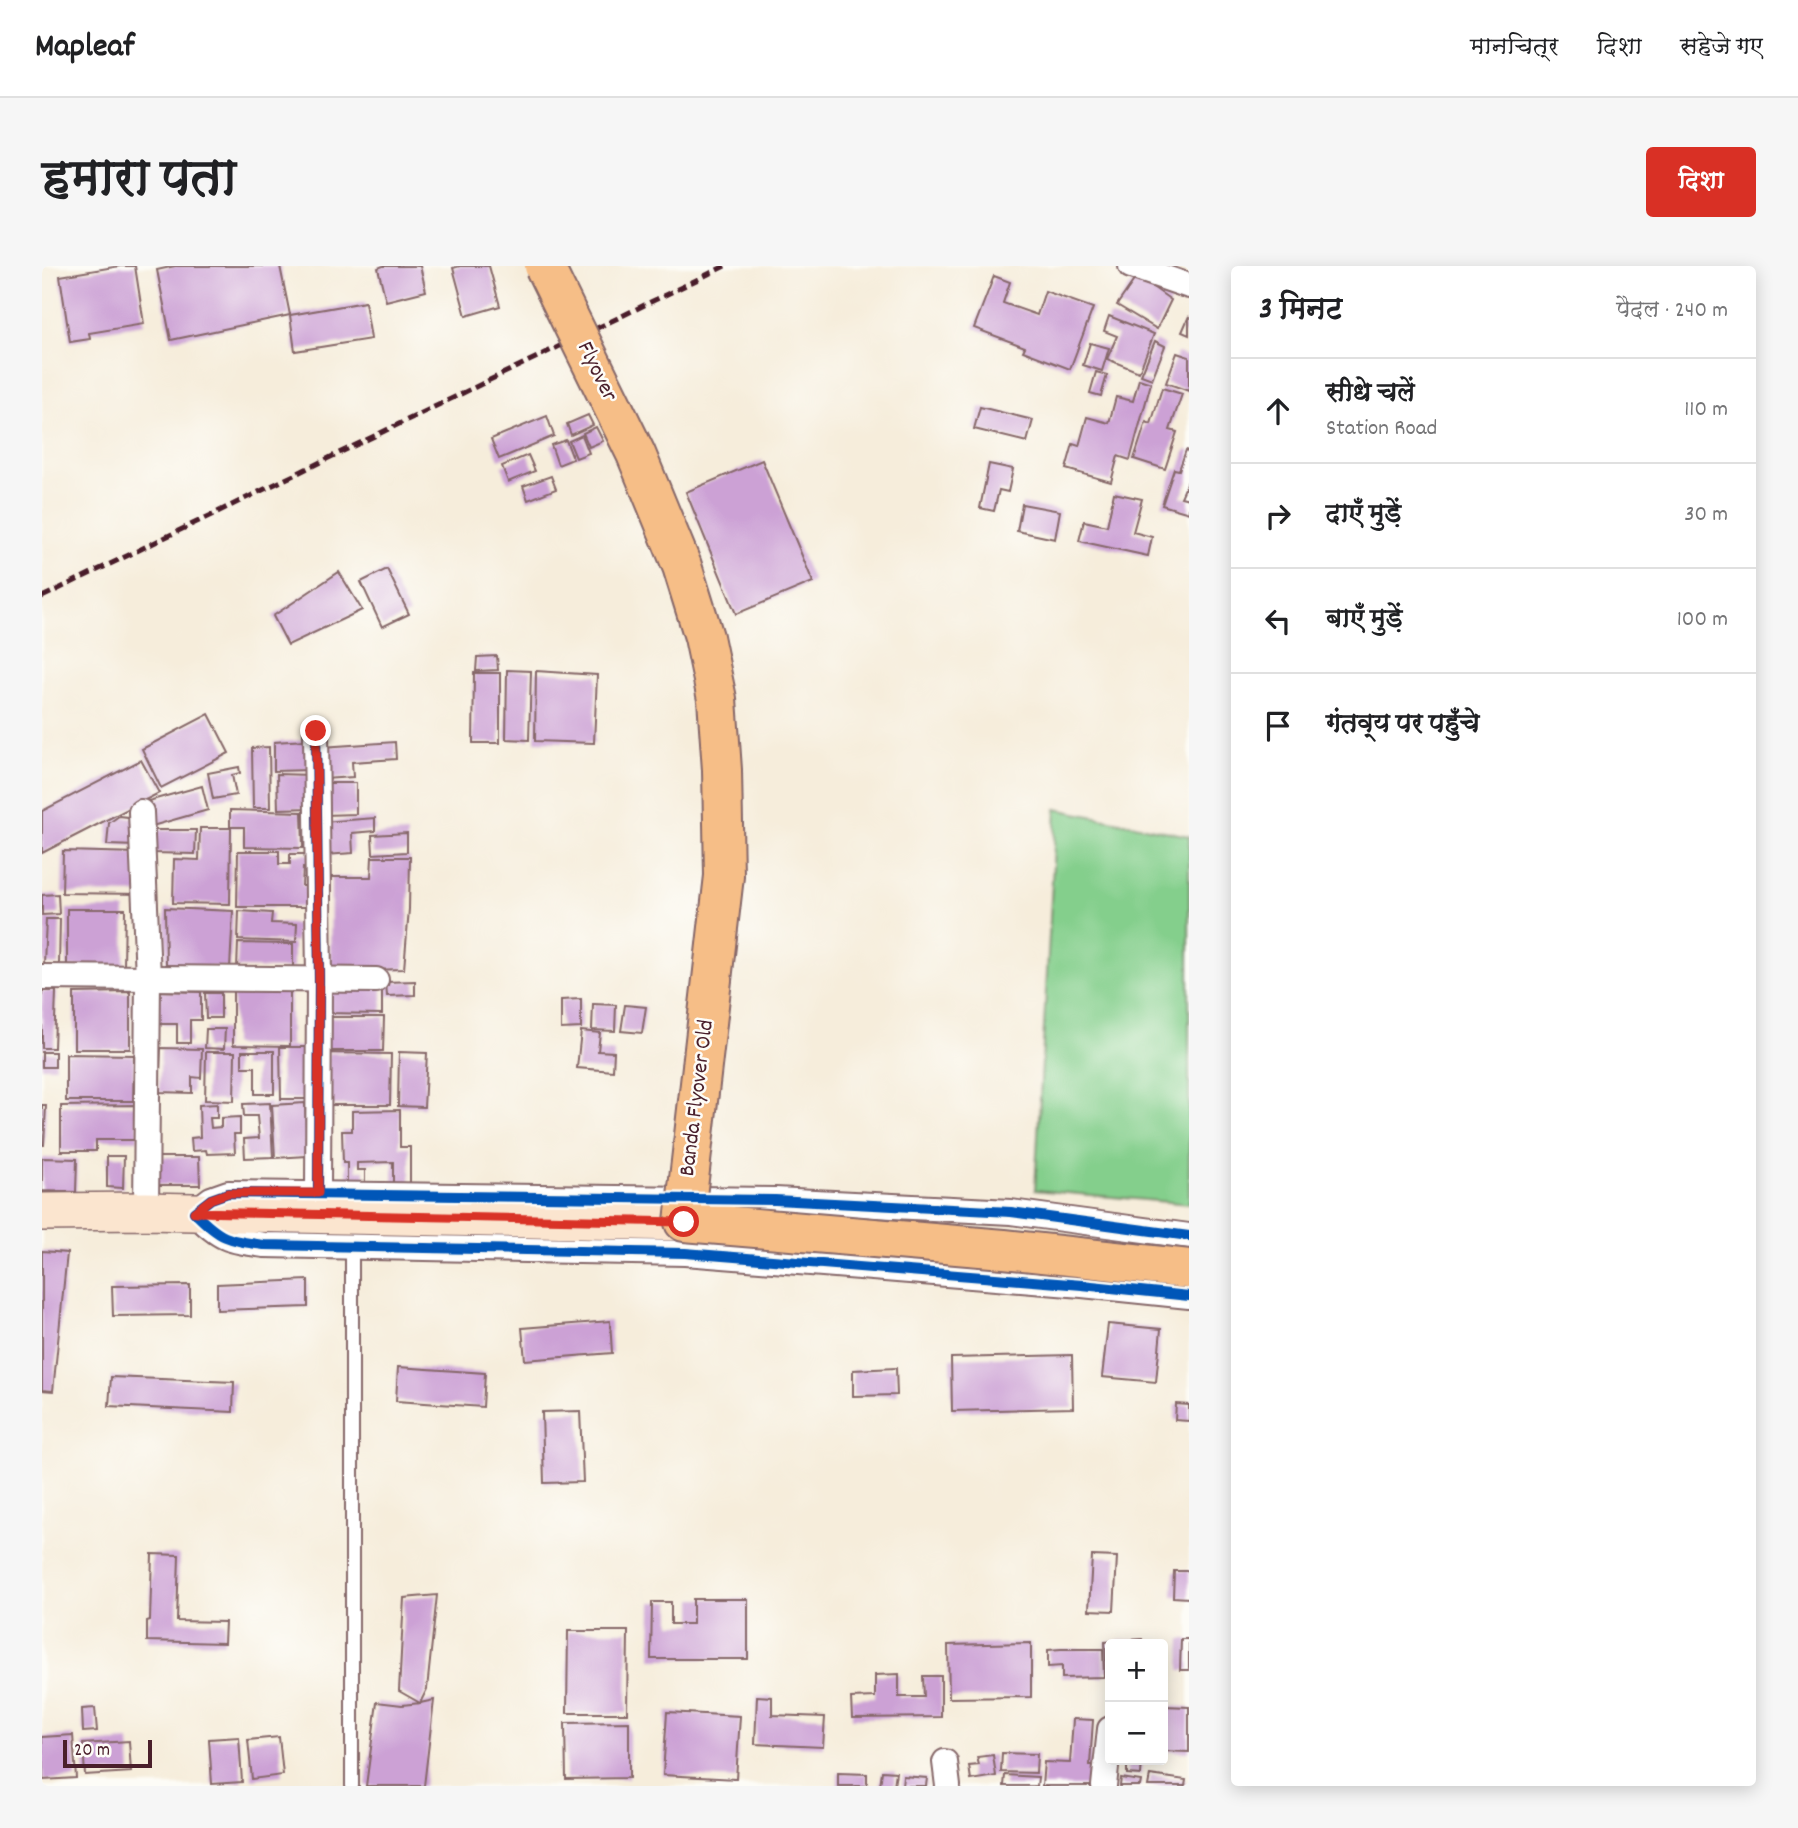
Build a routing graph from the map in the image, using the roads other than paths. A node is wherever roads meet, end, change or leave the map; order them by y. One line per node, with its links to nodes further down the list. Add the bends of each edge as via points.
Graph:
1 (544, 266): 4 (highway, Flyover, bridge)
2 (1131, 266): 3 (street)
3 (1189, 286)
4 (647, 479): 15 (highway, Banda Flyover Old, bridge, via 704,637 717,699 722,770 724,876)
5 (316, 731): 9 (street)
6 (141, 812): 8 (street)
7 (42, 977): 8 (street)
8 (148, 977): 9 (street); 12 (street)
9 (319, 979): 10 (street); 11 (street)
10 (376, 980)
11 (318, 1193): 14 (street, via 228,1193); 16 (street, via 775,1200 1012,1212)
12 (146, 1211): 13 (main road); 14 (main road)
13 (42, 1212)
14 (194, 1212): 15 (main road); 17 (street, via 228,1240)
15 (684, 1222): 18 (highway, bridge)
16 (1189, 1236)
17 (352, 1247): 19 (street, via 685,1253); 21 (lane)
18 (1189, 1269)
19 (1189, 1296)
20 (1106, 1765): 22 (street)
21 (352, 1786)
22 (1104, 1786)

